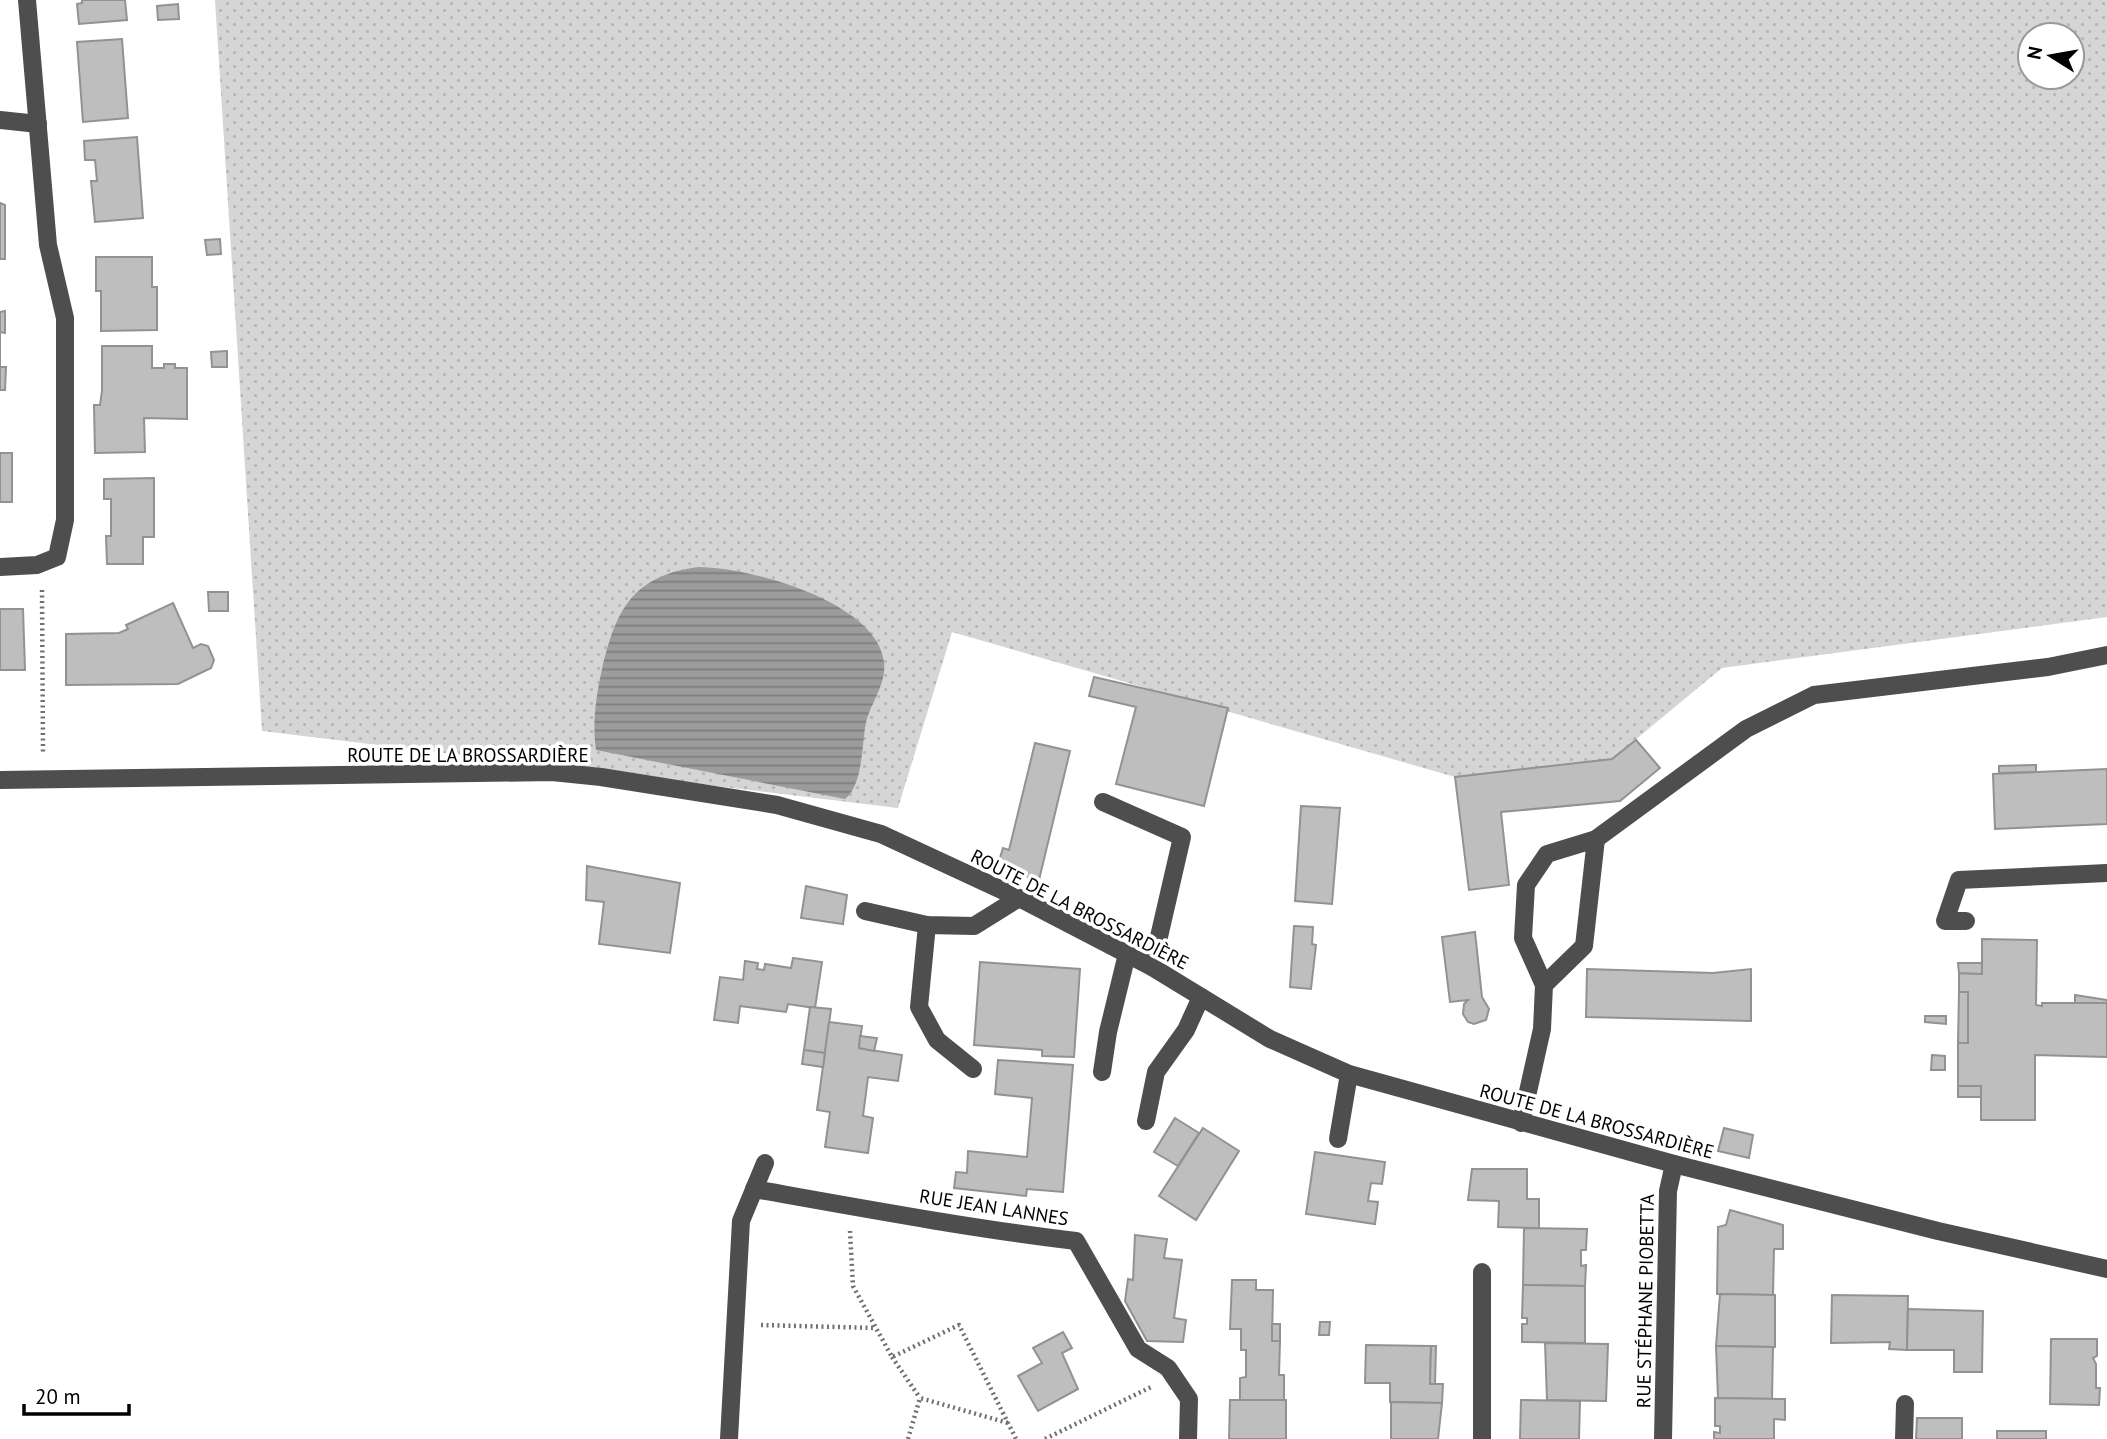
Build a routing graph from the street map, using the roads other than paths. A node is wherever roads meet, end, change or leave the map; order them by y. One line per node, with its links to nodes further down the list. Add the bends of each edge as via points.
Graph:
1 (27, 0): 3 (street)
2 (0, 120): 3 (street)
3 (38, 124): 4 (street, via 48,245 65,318 65,520 57,557 37,565)
4 (0, 567)
5 (2107, 654): 8 (street, via 2048,667 1814,695 1746,729)
6 (0, 780): 10 (street, ROUTE DE LA BROSSARDIÈRE, via 552,772 601,777 777,805 881,834)
7 (1103, 802): 15 (street, via 1182,837)
8 (1596, 839): 16 (street, via 1584,946); 16 (street, via 1547,854 1526,885 1523,939)
9 (2107, 873): 12 (street, via 1959,880 1945,921)
10 (1019, 898): 13 (street, via 974,926); 14 (street, ROUTE DE LA BROSSARDIÈRE)
11 (865, 911): 13 (street)
12 (1966, 921)
13 (927, 925): 18 (street, via 919,1007 937,1040)
14 (1127, 954): 15 (street, ROUTE DE LA BROSSARDIÈRE); 19 (street)
15 (1152, 967): 17 (street, ROUTE DE LA BROSSARDIÈRE)
16 (1544, 985): 22 (street, via 1542,1029)
17 (1201, 997): 20 (street, ROUTE DE LA BROSSARDIÈRE, via 1270,1039); 21 (street, via 1186,1030 1156,1072)
18 (973, 1069)
19 (1102, 1072)
20 (1349, 1074): 22 (street, ROUTE DE LA BROSSARDIÈRE); 23 (street)
21 (1146, 1121)
22 (1521, 1123): 25 (street, ROUTE DE LA BROSSARDIÈRE)
23 (1338, 1139)
24 (765, 1163): 26 (street)
25 (1674, 1164): 27 (street, ROUTE DE LA BROSSARDIÈRE); 33 (street, RUE STÉPHANE PIOBETTA, via 1668,1191)
26 (754, 1189): 30 (street, via 741,1221); 31 (street, RUE JEAN LANNES, via 982,1230 1076,1241 1138,1349 1168,1368 1189,1399)
27 (2107, 1269)
28 (1482, 1272): 32 (street)
29 (1905, 1404): 34 (street)
30 (729, 1439)
31 (1188, 1439)
32 (1482, 1439)
33 (1663, 1439)
34 (1904, 1439)

